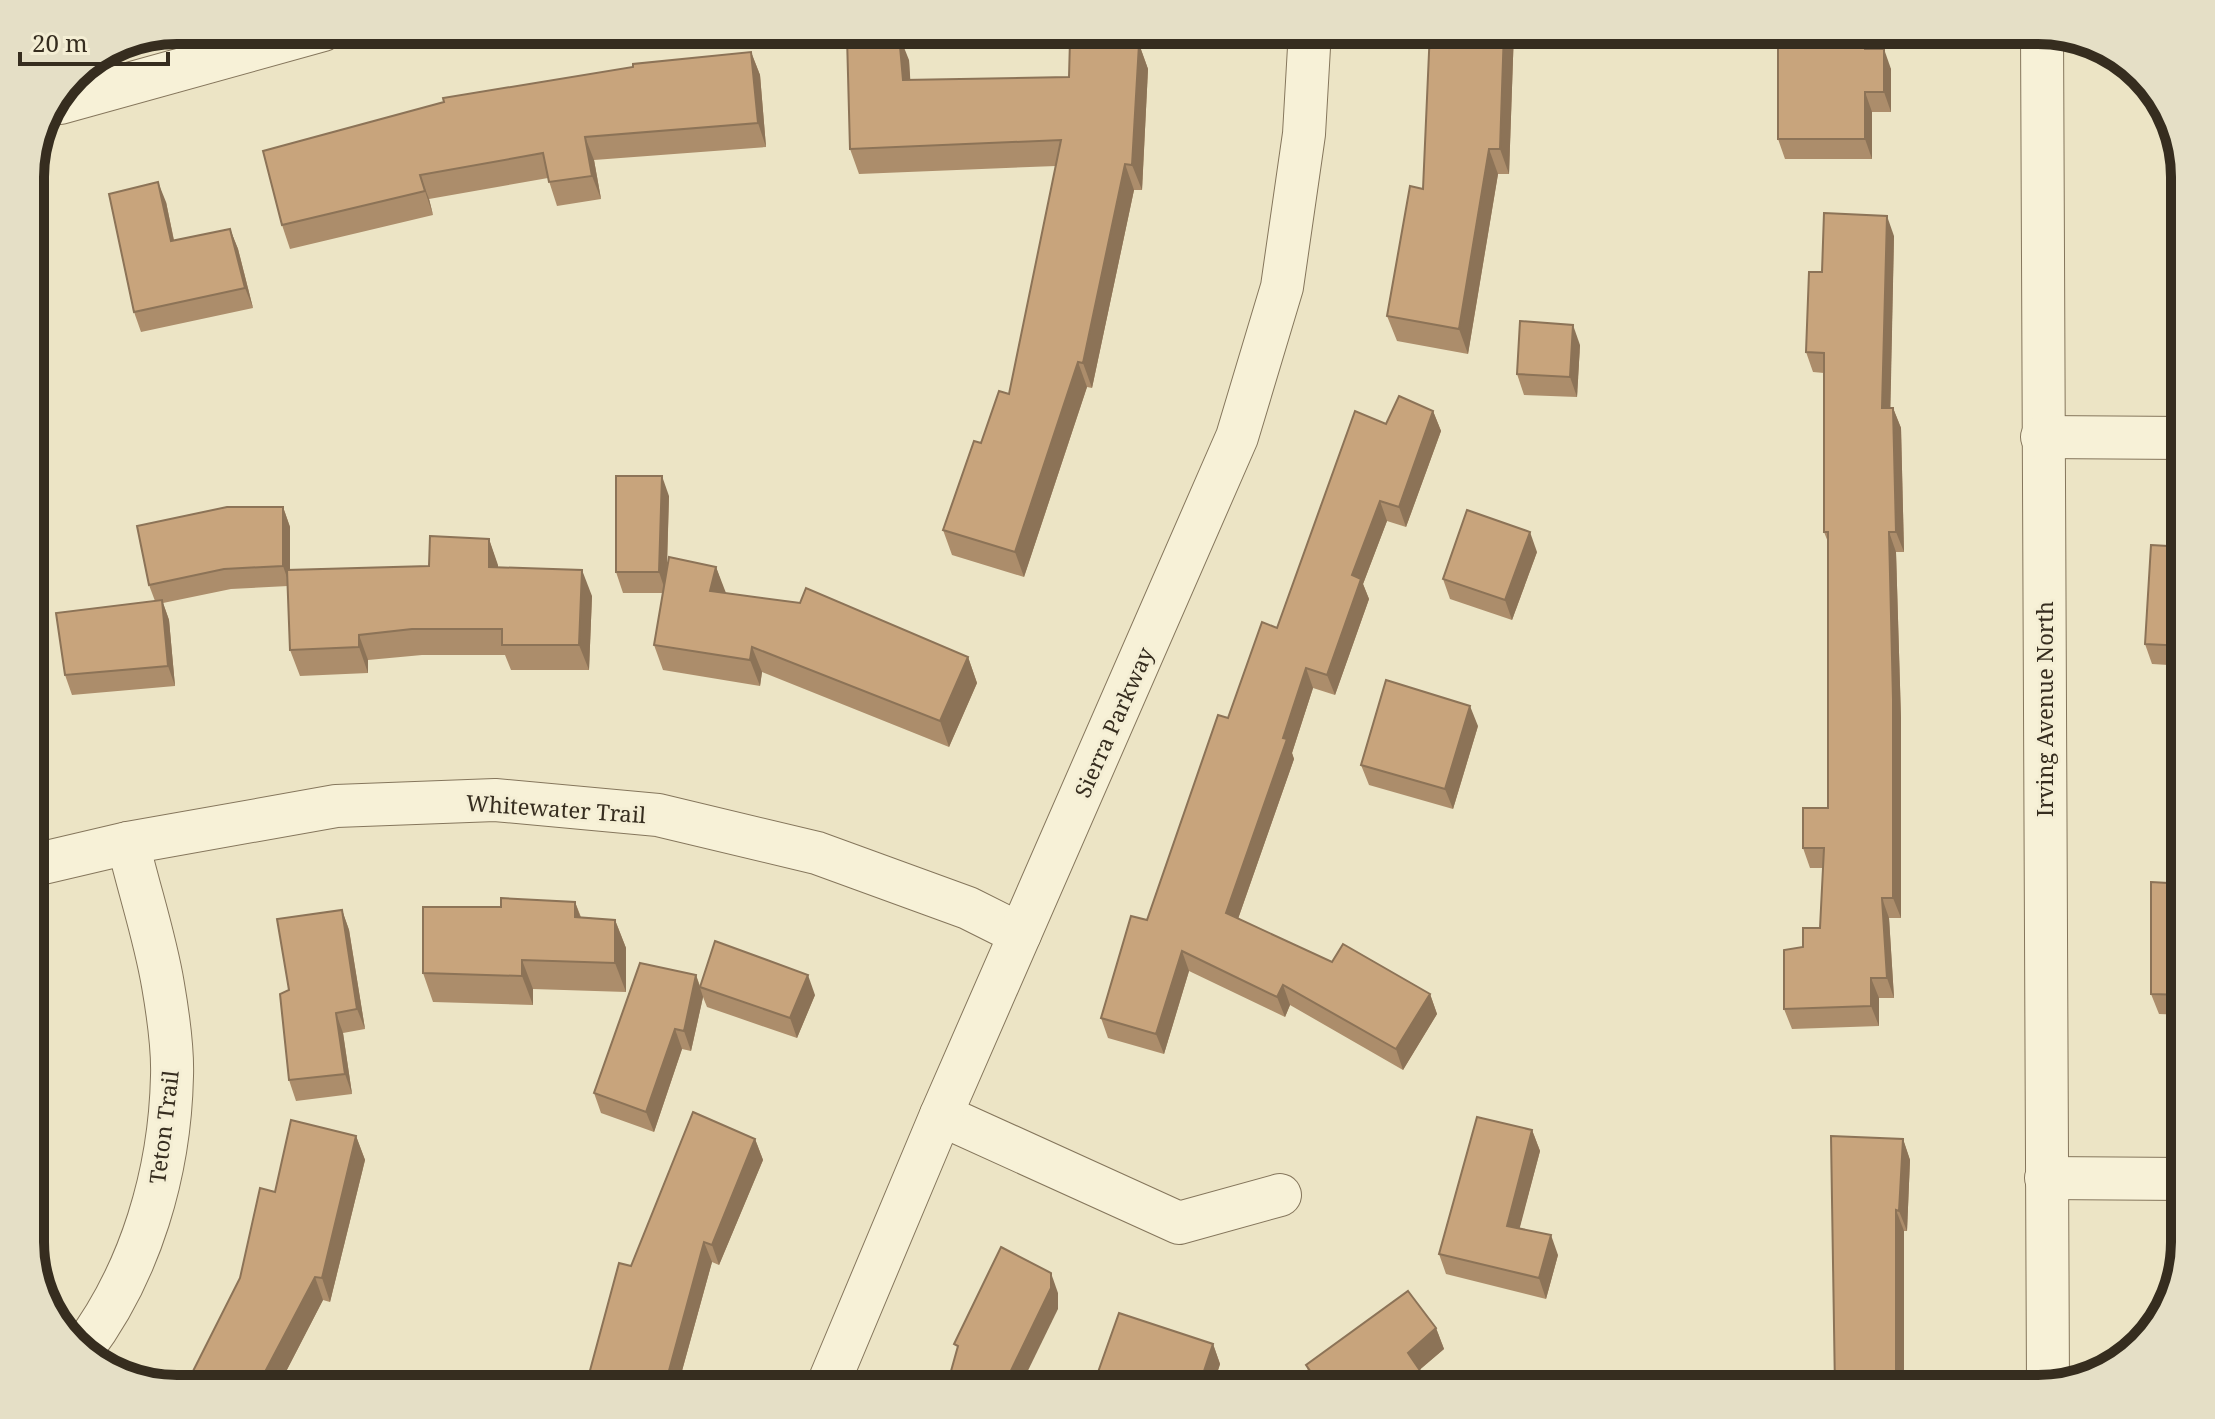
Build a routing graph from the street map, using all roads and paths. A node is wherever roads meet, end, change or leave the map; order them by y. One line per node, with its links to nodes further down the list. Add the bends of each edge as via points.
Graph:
1 (273, 44): 4 (street)
2 (1309, 44): 9 (street, Sierra Parkway, via 1304,134 1282,287 1237,437)
3 (2042, 44): 5 (street, Irving Avenue North)
4 (68, 101)
5 (2042, 437): 6 (street); 11 (street, Irving Avenue North)
6 (2171, 438)
7 (128, 843): 8 (street, Whitewater Trail); 9 (street, Whitewater Trail, via 336,806 495,800 658,815 817,853 968,908); 14 (street, Teton Trail, via 163,984 172,1074 163,1168 137,1255)
8 (44, 863)
9 (1020, 934): 10 (street, Sierra Parkway)
10 (941, 1115): 13 (street, via 1179,1223); 16 (street, Sierra Parkway)
11 (2046, 1178): 12 (street); 15 (street, Irving Avenue North)
12 (2171, 1179)
13 (1280, 1195)
14 (89, 1341)
15 (2048, 1374)
16 (832, 1375)

